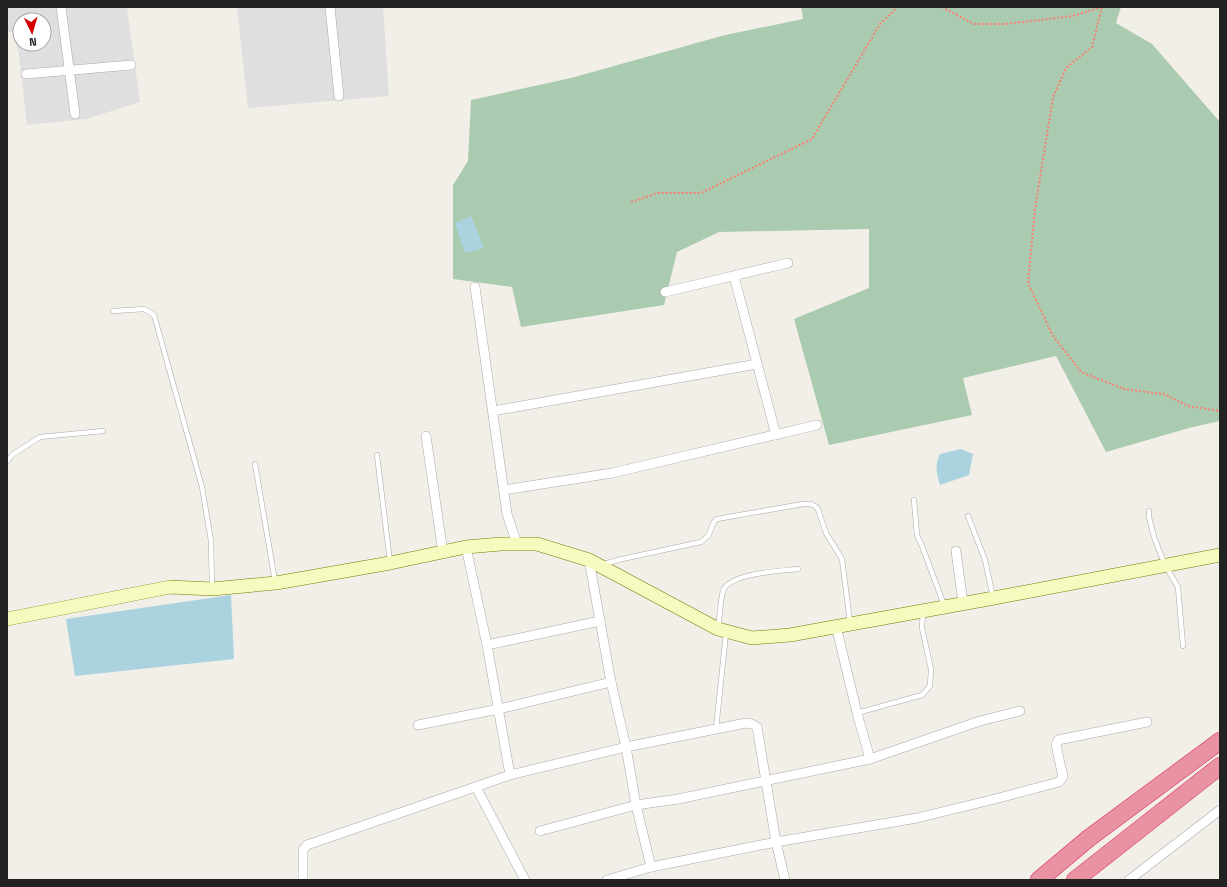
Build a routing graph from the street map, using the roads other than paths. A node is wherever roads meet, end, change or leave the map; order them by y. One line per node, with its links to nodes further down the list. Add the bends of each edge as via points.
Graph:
1 (61, 7): 4 (street)
2 (330, 7): 6 (street)
3 (131, 66): 4 (street)
4 (69, 70): 5 (street); 7 (street)
5 (26, 74)
6 (339, 96)
7 (75, 114)
8 (788, 263): 9 (street)
9 (734, 276): 11 (street); 13 (street)
10 (475, 287): 14 (street)
11 (665, 292)
12 (113, 311): 36 (lane, via 144,309 154,315 202,487 211,541)
13 (758, 364): 14 (street); 17 (street)
14 (493, 411): 22 (street)
15 (817, 425): 17 (street)
16 (103, 431): 20 (lane, via 40,437 12,455)
17 (776, 435): 22 (street, via 612,473)
18 (426, 436): 29 (street)
19 (377, 455): 32 (lane)
20 (7, 462)
21 (255, 464): 35 (lane)
22 (504, 490): 26 (street, via 507,514)
23 (914, 500): 39 (lane, via 917,535)
24 (1149, 511): 33 (lane, via 1154,537)
25 (968, 516): 37 (lane)
26 (516, 544): 27 (street); 31 (street, via 537,544)
27 (466, 547): 29 (street); 46 (street)
28 (956, 551): 38 (street)
29 (443, 553): 32 (street)
30 (1220, 555): 33 (street)
31 (594, 563): 42 (street); 43 (lane, via 701,542 708,536 717,519 811,504 818,509 826,533 842,559); 45 (street)
32 (390, 564): 35 (street)
33 (1165, 565): 37 (street); 47 (lane, via 1178,587)
34 (798, 569): 45 (lane, via 744,576 731,581 723,589)
35 (276, 583): 36 (street)
36 (212, 588): 41 (street, via 170,587)
37 (994, 598): 38 (street)
38 (963, 603): 39 (street)
39 (944, 606): 40 (street)
40 (923, 610): 43 (street); 51 (lane, via 922,628 931,669 930,686 922,695)
41 (7, 619)
42 (600, 621): 46 (street); 48 (street)
43 (850, 624): 44 (street)
44 (836, 626): 45 (street, via 790,635 752,638); 51 (street)
45 (722, 631): 54 (lane)
46 (487, 645): 49 (street)
47 (1183, 646)
48 (611, 682): 49 (street); 56 (street)
49 (499, 709): 53 (street); 59 (street)
50 (1020, 711): 57 (street, via 980,721)
51 (857, 713): 57 (street)
52 (1147, 722): 65 (street, via 1058,740 1056,745 1063,778 1059,782 917,818)
53 (418, 725)
54 (716, 729): 56 (street); 60 (street, via 746,723 757,727)
55 (1220, 741): 71 (highway, via 1089,838)
56 (626, 747): 59 (street); 62 (street)
57 (870, 759): 60 (street)
58 (1220, 766): 72 (highway)
59 (510, 775): 61 (street)
60 (765, 782): 62 (street); 65 (street)
61 (476, 787): 67 (street, via 307,846 303,850); 68 (street)
62 (636, 805): 64 (street); 66 (street)
63 (1220, 810): 73 (street)
64 (540, 831)
65 (776, 842): 66 (street); 70 (street)
66 (651, 867): 69 (street)
67 (303, 880)
68 (525, 880)
69 (607, 880)
70 (785, 880)
71 (1039, 880)
72 (1075, 880)
73 (1129, 880)

